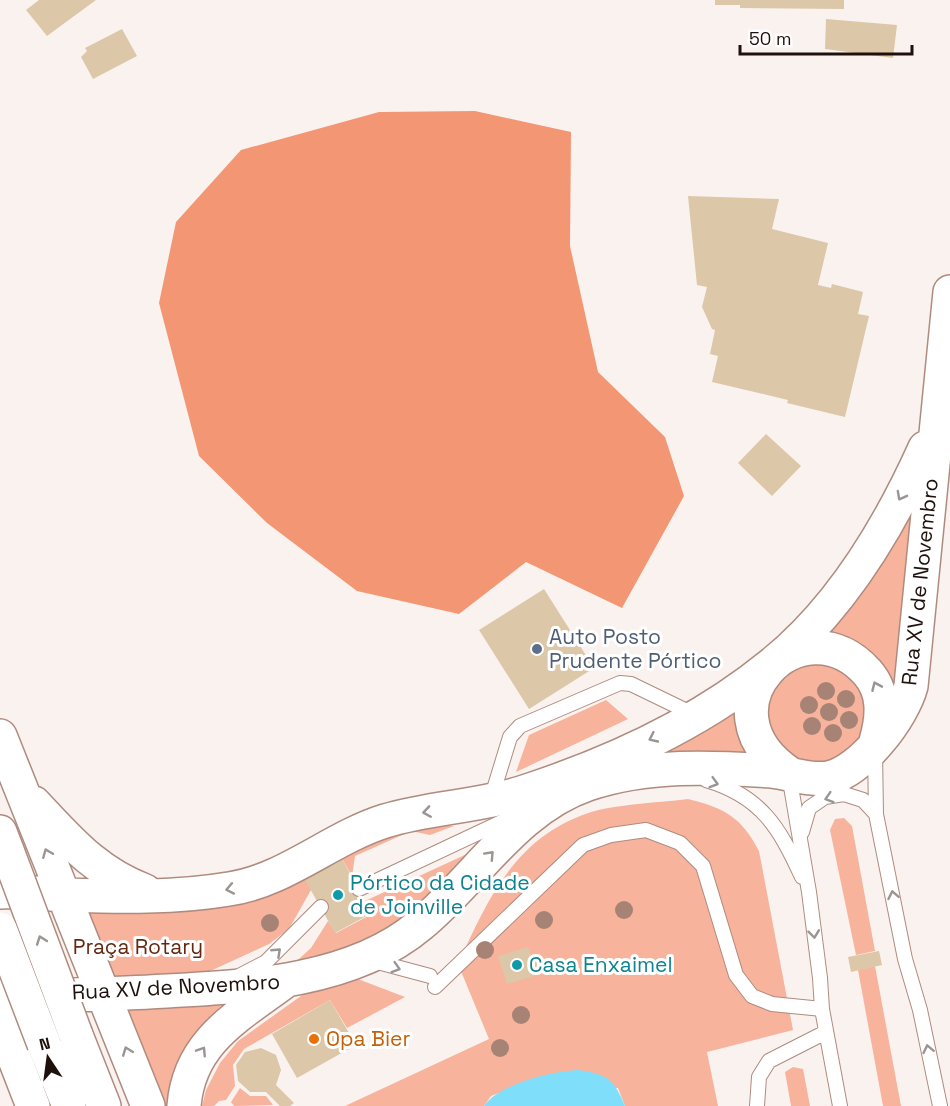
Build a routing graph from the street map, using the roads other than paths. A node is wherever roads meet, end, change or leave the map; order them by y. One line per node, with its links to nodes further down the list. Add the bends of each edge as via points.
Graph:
1 (950, 292): 2 (main road, Rua XV de Novembro)
2 (935, 424): 3 (main road, Rua XV de Novembro, one-way to 3, via 906,488 865,559 815,622); 6 (main road, Rua XV de Novembro, via 911,686 898,715)
3 (773, 664): 4 (main road, Rua XV de Novembro); 6 (main road, one-way to 3, via 882,722 881,699 872,678 857,661 837,651 815,648 793,652); 8 (main road, via 752,701 751,722 758,743 771,760)
4 (697, 716): 11 (main road, Rua XV de Novembro, one-way to 11, via 562,778); 11 (lane, via 631,684 620,683 520,726 510,737)
5 (0, 735): 9 (main road)
6 (875, 743): 8 (main road, Rua XV de Novembro, via 863,759 838,775 808,778); 12 (lane)
7 (657, 771): 8 (main road, Rua XV de Novembro, via 694,768); 10 (main road, Rua XV de Novembro, via 587,784); 16 (lane, one-way to 16, via 722,785 753,801 787,844)
8 (789, 772): 13 (lane)
9 (20, 788): 18 (main road, one-way to 9); 19 (main road, via 91,862 109,876)
10 (555, 798): 15 (lane); 23 (main road, Rua XV de Novembro, one-way to 10, via 419,927 458,891 518,824)
11 (490, 802): 19 (main road, Rua XV de Novembro, one-way to 19, via 382,822 234,889)
12 (876, 814): 13 (lane, one-way to 13, via 863,800 844,794 825,797 809,808); 40 (lane, one-way to 12)
13 (801, 838): 16 (lane)
14 (4, 843): 35 (main road, one-way to 14, bridge)
15 (359, 889)
16 (809, 892): 28 (lane, one-way to 28)
17 (9, 894): 18 (main road, Rua XV de Novembro); 21 (main road, via 43,894 69,913)
18 (63, 895): 19 (main road, Rua XV de Novembro); 21 (main road)
19 (160, 897)
20 (321, 907): 25 (lane, one-way to 20, via 266,962)
21 (76, 927): 26 (main road, via 75,960 67,975 47,990); 27 (main road)
22 (0, 929): 34 (main road, bridge)
23 (362, 958): 24 (main road, Rua XV de Novembro); 28 (lane, one-way to 28, via 432,982 584,845 611,835 646,830 680,843 703,866 736,975 752,996 772,1004)
24 (284, 982): 25 (main road, Rua XV de Novembro); 37 (main road, one-way to 24, via 192,1069 204,1047 225,1026)
25 (207, 989): 27 (main road, Rua XV de Novembro)
26 (7, 992): 27 (main road, Rua XV de Novembro)
27 (104, 993): 36 (main road, one-way to 27)
28 (822, 1009): 30 (lane)
29 (0, 1021): 33 (main road)
30 (826, 1032): 38 (lane, via 769,1061 759,1077); 39 (lane)
31 (0, 1080): 32 (main road)
32 (17, 1106)
33 (33, 1106)
34 (69, 1106)
35 (105, 1106)
36 (148, 1106)
37 (184, 1106)
38 (757, 1106)
39 (840, 1106)
40 (940, 1106)

